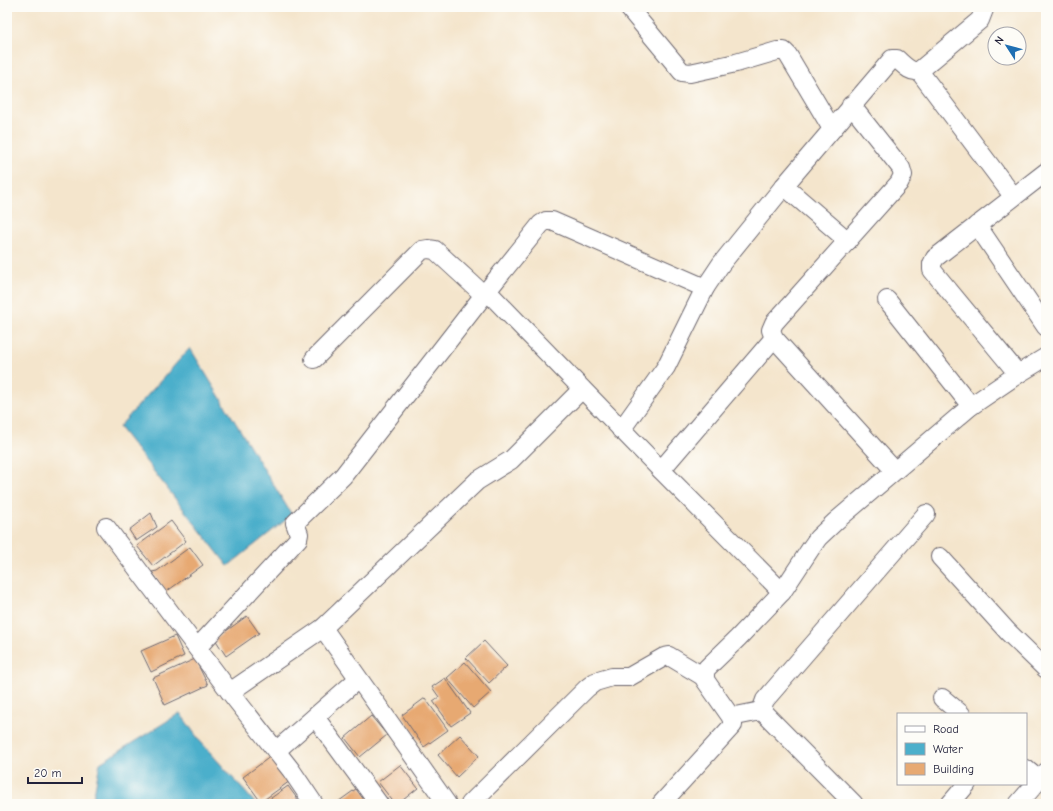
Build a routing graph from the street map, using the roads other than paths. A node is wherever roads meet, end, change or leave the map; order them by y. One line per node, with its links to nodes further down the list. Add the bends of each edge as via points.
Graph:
1 (628, 7): 5 (street, via 682,72 690,73 736,64 777,51 784,52)
2 (985, 7): 3 (street, via 980,20)
3 (919, 71): 4 (street, via 915,72 894,58); 8 (street)
4 (851, 105): 5 (street); 10 (street, via 901,168 903,175 899,183)
5 (832, 128): 7 (street)
6 (1046, 172): 8 (street)
7 (784, 186): 10 (street); 11 (street, via 721,264)
8 (1013, 196): 9 (street)
9 (976, 225): 14 (street); 18 (street, via 935,258 932,268)
10 (848, 241): 15 (street, via 774,323 771,330)
11 (706, 288): 12 (street, via 552,221 546,221); 21 (street, via 666,367)
12 (485, 293): 17 (street, via 436,250 422,250); 19 (street); 29 (street, via 343,476 295,523 298,539)
13 (887, 300): 20 (street)
14 (1046, 327)
15 (774, 338): 22 (street); 23 (street)
16 (1046, 357): 18 (street)
17 (314, 359)
18 (1018, 374): 20 (street)
19 (582, 389): 21 (street); 28 (street, via 511,460 477,481)
20 (971, 406): 23 (street)
21 (621, 430): 22 (street)
22 (661, 470): 27 (street)
23 (894, 470): 27 (street, via 818,538)
24 (926, 514): 35 (street, via 765,700)
25 (106, 527): 29 (street)
26 (940, 557): 30 (street, via 1008,632)
27 (782, 592): 31 (street, via 707,668)
28 (323, 628): 32 (street); 33 (street)
29 (197, 648): 33 (street)
30 (1046, 669)
31 (704, 677): 38 (street); 46 (street, via 669,656 629,677 612,677 596,682 581,693)
32 (358, 679): 37 (street); 45 (street)
33 (230, 692): 39 (street)
34 (942, 698): 36 (street)
35 (761, 711): 38 (street); 47 (street)
36 (959, 713)
37 (315, 717): 39 (street); 44 (street)
38 (730, 717): 42 (street, via 731,728)
39 (276, 751): 43 (street)
40 (1037, 774): 49 (street)
41 (966, 785): 48 (street)
42 (668, 802)
43 (314, 804)
44 (379, 804)
45 (447, 804)
46 (470, 804)
47 (854, 804)
48 (950, 804)
49 (1018, 804)

